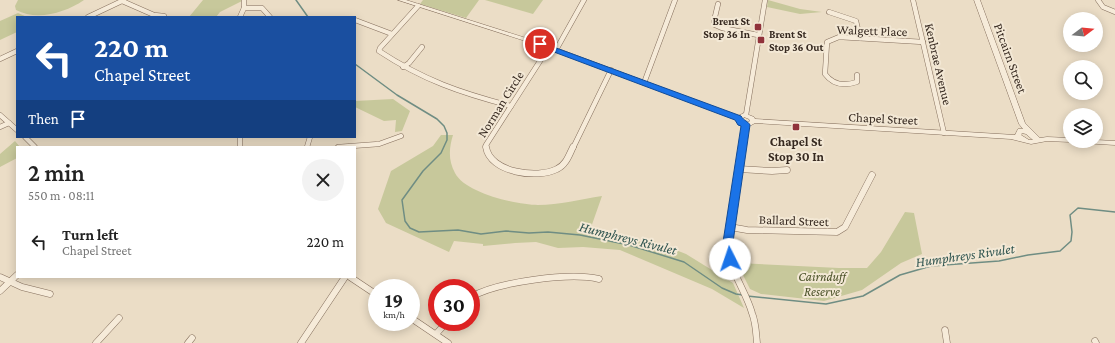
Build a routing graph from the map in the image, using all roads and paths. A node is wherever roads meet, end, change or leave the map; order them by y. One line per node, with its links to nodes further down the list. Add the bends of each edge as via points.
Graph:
1 (244, 0): 12 (street)
2 (401, 0): 11 (street)
3 (584, 0): 26 (street)
4 (675, 0): 32 (street)
5 (765, 0): 21 (street)
6 (913, 0): 23 (street, Kenbrae Avenue)
7 (977, 0): 42 (street, Pitcairn Street)
8 (1098, 0): 14 (street, via 1103,7)
9 (123, 1): 15 (street); 16 (street)
10 (718, 4): 21 (street, via 714,22 716,26)
11 (418, 6): 20 (street); 25 (street)
12 (244, 8): 17 (street); 18 (street, via 262,8)
13 (829, 12): 22 (street, via 856,21)
14 (1115, 12)
15 (90, 16)
16 (164, 16)
17 (240, 16)
18 (269, 16)
19 (356, 20): 20 (street)
20 (392, 34): 29 (street, via 379,51)
21 (758, 35): 35 (street)
22 (860, 38): 23 (street, Walgett Place); 31 (street, Walgett Place, via 839,37 829,40 826,44 825,74 828,79 837,84 853,84 858,81)
23 (923, 42): 43 (street, Kenbrae Avenue)
24 (422, 47): 29 (street)
25 (549, 47): 26 (street); 33 (street, Norman Circle)
26 (556, 50): 30 (street)
27 (16, 51): 28 (street)
28 (0, 59)
29 (403, 67): 33 (street, via 452,90)
30 (611, 70): 32 (street); 33 (street, Norman Circle, via 564,164 557,170 530,174 513,171 487,155 488,142)
31 (857, 75)
32 (644, 83): 36 (street)
33 (511, 106)
34 (0, 115): 38 (street)
35 (746, 115): 36 (street); 37 (street)
36 (738, 118): 39 (street)
37 (754, 121): 39 (street); 43 (street, Chapel Street)
38 (9, 123): 40 (street); 41 (street)
39 (746, 125): 51 (street)
40 (0, 127)
41 (16, 129)
42 (1020, 132): 43 (street, Chapel Street, via 1011,137); 46 (street, Chapel Street, via 1047,139)
43 (944, 133)
44 (401, 136): 50 (street, via 384,144)
45 (26, 138): 49 (street)
46 (1063, 140)
47 (1103, 142): 48 (street)
48 (1115, 143)
49 (34, 146)
50 (353, 146)
51 (740, 169): 52 (street); 54 (street)
52 (787, 170)
53 (872, 175): 54 (street, Ballard Street, via 841,231 828,233)
54 (730, 228): 73 (street, via 730,259 750,304 756,323)
55 (16, 276): 60 (street)
56 (0, 277): 60 (street)
57 (344, 278): 71 (street)
58 (352, 278): 61 (street)
59 (598, 279): 63 (street, via 586,276 504,285)
60 (10, 282): 62 (street); 64 (street)
61 (368, 289)
62 (0, 291)
63 (480, 292)
64 (50, 294)
65 (119, 318): 70 (street)
66 (420, 324): 69 (street)
67 (945, 330): 74 (street)
68 (439, 331): 69 (street)
69 (436, 334): 72 (street)
70 (96, 343)
71 (301, 343)
72 (448, 343)
73 (757, 343)
74 (947, 343)

